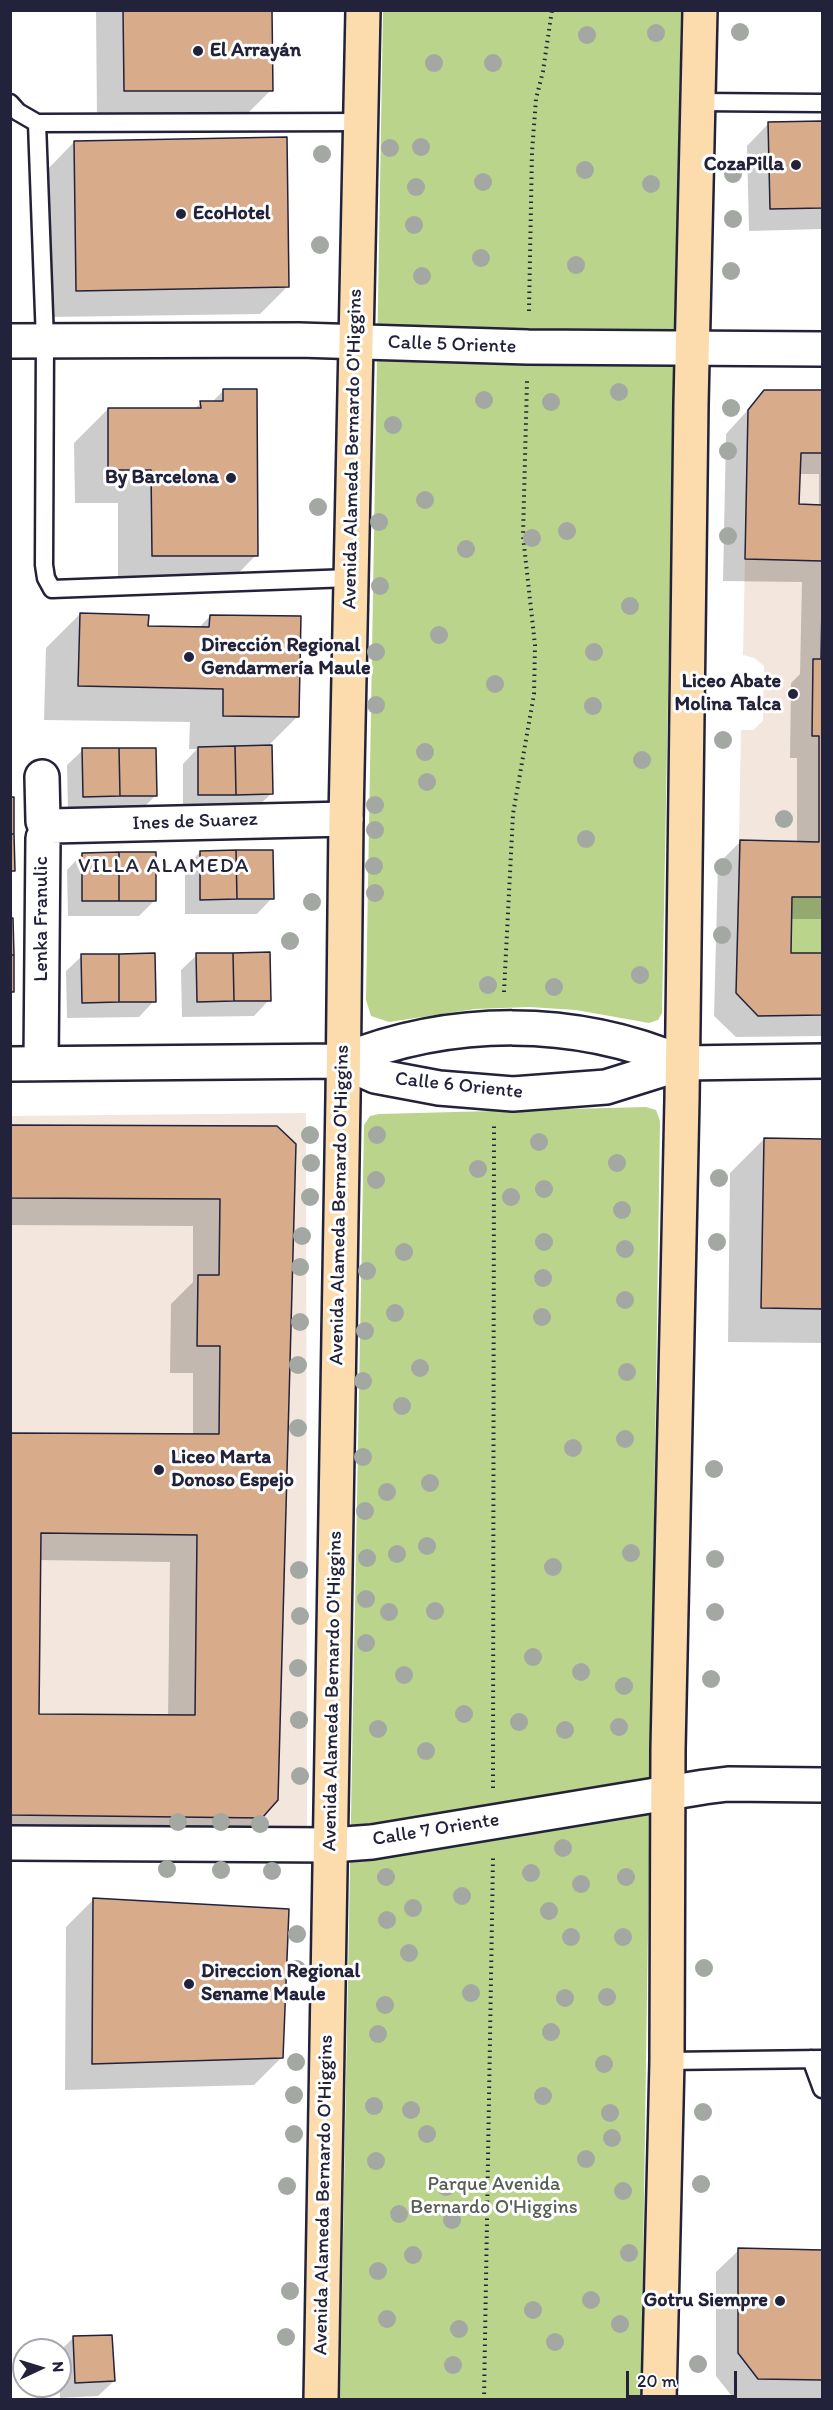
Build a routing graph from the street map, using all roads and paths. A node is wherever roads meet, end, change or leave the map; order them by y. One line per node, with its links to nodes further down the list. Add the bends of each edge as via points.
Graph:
1 (363, 10): 7 (main road, Avenida Alameda Bernardo O'Higgins)
2 (552, 10): 12 (path, via 536,99 532,152)
3 (700, 10): 4 (main road)
4 (698, 102): 6 (lane); 13 (main road)
5 (10, 103): 8 (lane)
6 (822, 103)
7 (361, 122): 8 (lane); 11 (main road, Avenida Alameda Bernardo O'Higgins)
8 (37, 123): 10 (lane)
9 (10, 341): 10 (main road, Calle 5 Oriente)
10 (45, 341): 11 (main road, Calle 5 Oriente); 15 (lane, via 44,566 52,589)
11 (355, 342): 12 (main road, Calle 5 Oriente); 15 (main road, Avenida Alameda Bernardo O'Higgins)
12 (528, 347): 13 (main road, Calle 5 Oriente); 19 (path, via 523,536 535,645 534,694 513,814)
13 (692, 348): 14 (main road, Calle 5 Oriente); 23 (main road)
14 (822, 349)
15 (350, 578): 17 (main road, Avenida Alameda Bernardo O'Higgins)
16 (42, 777): 18 (main road, Lenka Franulic)
17 (346, 819): 18 (main road, Ines de Suarez, via 51,826); 20 (main road, Avenida Alameda Bernardo O'Higgins)
18 (47, 832): 22 (main road, Lenka Franulic, via 43,838)
19 (503, 1026): 20 (main road, Calle 6 Oriente, via 441,1032 375,1047); 23 (main road, Calle 6 Oriente, via 567,1030 653,1050)
20 (342, 1061): 22 (main road, Calle 6 Oriente); 24 (main road, Calle 6 Oriente, via 375,1076); 29 (main road, Avenida Alameda Bernardo O'Higgins)
21 (822, 1061): 23 (main road, Calle 6 Oriente)
22 (26, 1063)
23 (683, 1063): 24 (main road, Calle 6 Oriente, via 606,1087); 26 (main road)
24 (494, 1093): 27 (path)
25 (822, 1785): 26 (main road, Calle 7 Oriente, via 728,1784)
26 (667, 1792): 27 (main road, Calle 7 Oriente); 31 (main road)
27 (493, 1821): 29 (main road, Calle 7 Oriente, via 372,1842); 34 (path)
28 (10, 1843): 29 (main road, Calle 7 Oriente)
29 (331, 1845): 33 (main road, Avenida Alameda Bernardo O'Higgins)
30 (817, 2059): 31 (lane); 32 (lane)
31 (667, 2061): 35 (main road)
32 (822, 2089)
33 (321, 2400)
34 (484, 2400)
35 (659, 2400)

